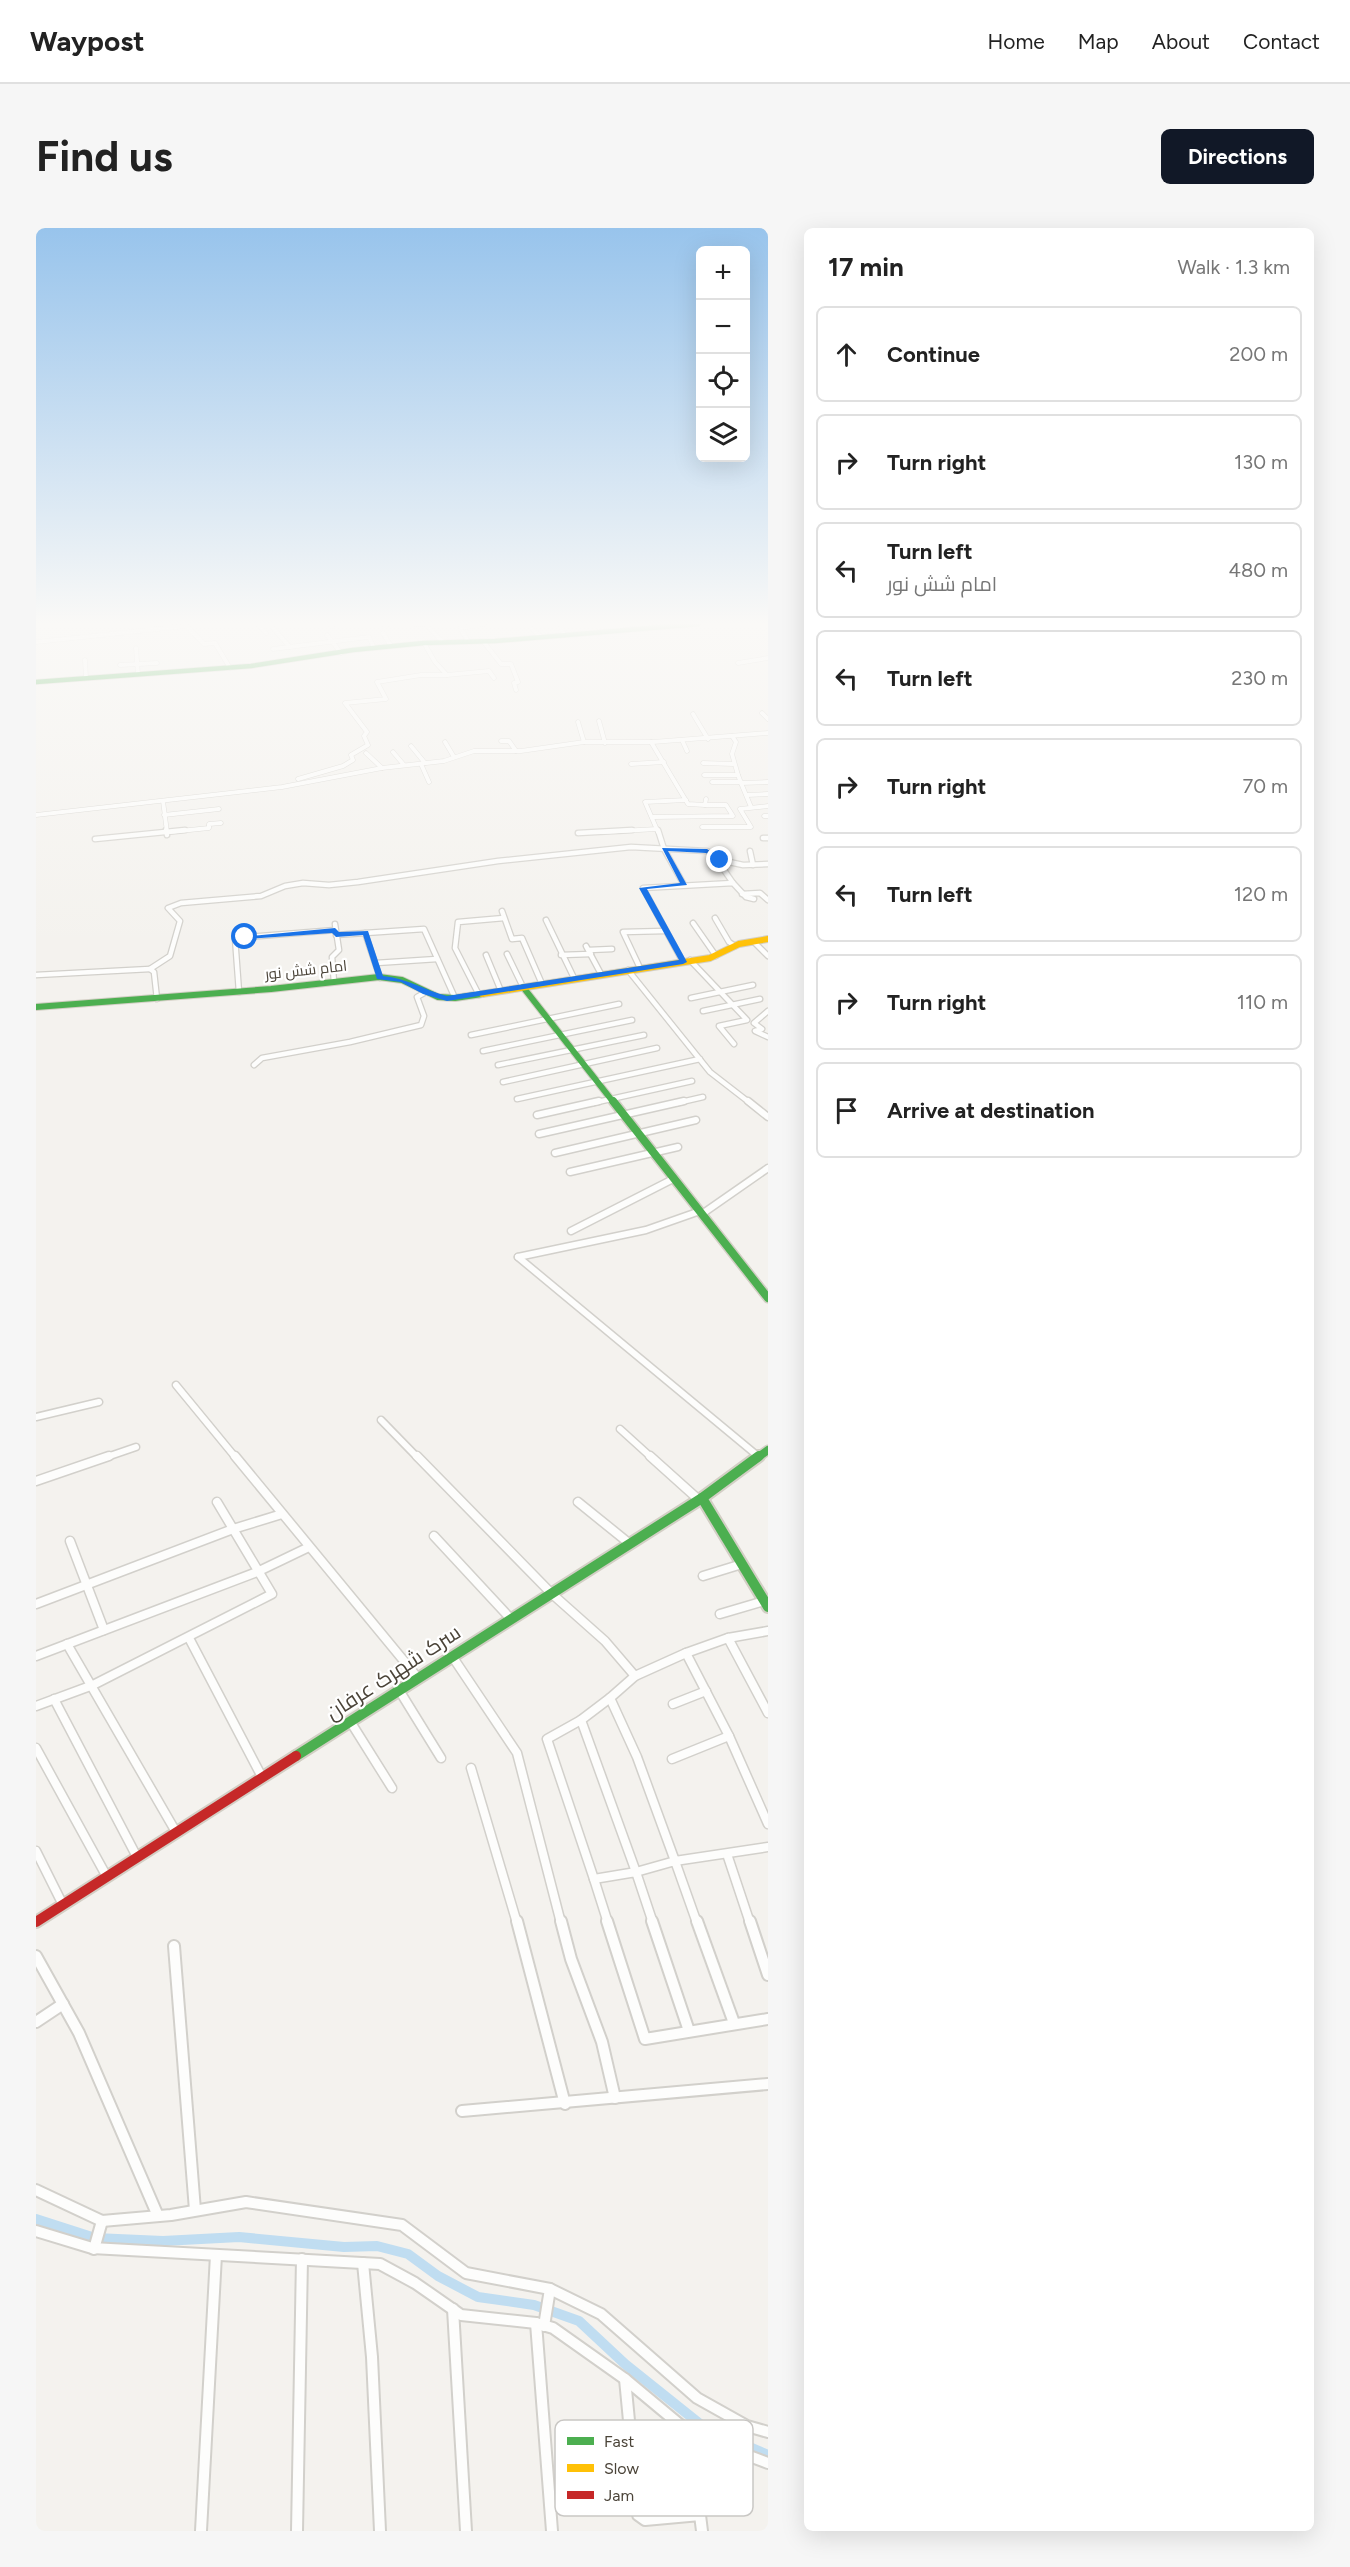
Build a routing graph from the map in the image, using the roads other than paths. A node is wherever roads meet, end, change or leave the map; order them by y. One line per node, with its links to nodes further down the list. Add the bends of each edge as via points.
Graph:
1 (367, 731): 29 (street, via 364,736 368,745 351,755 353,760 295,780)
2 (581, 731): 11 (street)
3 (602, 731): 13 (street)
4 (703, 731): 7 (street)
5 (768, 734): 6 (street)
6 (732, 736): 7 (street); 24 (street, via 736,742)
7 (708, 739): 8 (street)
8 (682, 740): 12 (street); 16 (street)
9 (501, 741): 15 (street, via 509,741)
10 (445, 742): 19 (street)
11 (584, 742): 13 (street); 15 (street)
12 (651, 742): 13 (street); 20 (street)
13 (605, 743)
14 (411, 746): 21 (street)
15 (516, 751): 19 (street, via 474,751)
16 (687, 751)
17 (393, 752): 25 (street)
18 (366, 753): 26 (street)
19 (454, 757): 21 (street)
20 (664, 762): 22 (street); 36 (street)
21 (423, 764): 25 (street); 30 (street)
22 (631, 764)
23 (703, 764): 24 (street)
24 (733, 764): 28 (street)
25 (404, 765): 26 (street)
26 (382, 768): 29 (street)
27 (704, 775): 28 (street)
28 (738, 775): 32 (street)
29 (298, 782): 37 (street)
30 (429, 782)
31 (712, 782): 32 (street)
32 (741, 782): 33 (street); 35 (street)
33 (768, 782)
34 (768, 794): 35 (street)
35 (747, 795): 39 (street)
36 (686, 800): 43 (street, via 645,802); 43 (street, via 690,805 706,802 726,806 733,816)
37 (163, 801): 41 (street); 42 (street)
38 (768, 806): 39 (street)
39 (751, 807): 45 (street, via 740,809 751,827)
40 (219, 809): 41 (street)
41 (164, 814): 47 (street)
42 (36, 815)
43 (653, 817): 46 (street)
44 (221, 823): 47 (street)
45 (702, 827)
46 (657, 829): 48 (street); 50 (street)
47 (166, 833): 49 (street)
48 (578, 833)
49 (95, 839)
50 (664, 849): 52 (street, via 707,851); 56 (street); 82 (street, via 631,847 498,861 358,882 303,883 261,896 181,903 168,908 180,921 170,957)
51 (750, 851): 54 (street)
52 (715, 857): 54 (street); 55 (street)
53 (768, 864): 54 (street)
54 (753, 865)
55 (733, 883): 56 (street); 57 (street)
56 (684, 885): 66 (street, via 643,888)
57 (742, 894): 58 (street); 59 (street, via 760,893)
58 (754, 899)
59 (768, 900)
60 (502, 911): 61 (street)
61 (504, 918): 89 (street, via 512,939 522,938); 96 (street, via 458,922 455,948)
62 (715, 918): 70 (street)
63 (546, 920): 75 (street)
64 (693, 923): 76 (street)
65 (335, 930): 67 (street); 88 (street, via 339,951 332,957); 93 (street, via 235,938)
66 (665, 931): 79 (street); 81 (street, via 623,932)
67 (365, 933): 78 (street, via 424,928); 80 (street)
68 (768, 939): 69 (street, امام شش نور)
69 (754, 942): 70 (street, امام شش نور); 77 (street)
70 (735, 946): 76 (street, امام شش نور)
71 (612, 949): 72 (street)
72 (589, 950): 75 (street); 84 (street)
73 (507, 954): 91 (street)
74 (486, 955): 92 (street)
75 (561, 955): 87 (street)
76 (716, 956): 79 (street, امام شش نور)
77 (768, 956)
78 (437, 959): 80 (street); 98 (street)
79 (687, 961): 81 (street, امام شش نور); 95 (street)
80 (376, 963): 86 (street)
81 (640, 968): 83 (street, امام شش نور)
82 (150, 969): 85 (street); 97 (street, via 154,972)
83 (628, 969): 84 (street, امام شش نور); 116 (street)
84 (601, 974): 87 (street, امام شش نور)
85 (36, 975)
86 (380, 978): 88 (street, امام شش نور); 94 (street, امام شش نور, via 402,980)
87 (574, 978): 89 (street, امام شش نور)
88 (334, 982): 93 (street, امام شش نور)
89 (542, 984): 91 (street, امام شش نور)
90 (753, 985): 95 (street)
91 (523, 987): 92 (street, امام شش نور); 106 (street)
92 (501, 991): 96 (street, امام شش نور)
93 (239, 992): 97 (street, امام شش نور)
94 (426, 992): 98 (street, امام شش نور); 117 (street, via 417,997 424,1016 421,1024 262,1058)
95 (718, 992): 99 (street); 102 (street)
96 (479, 995): 98 (street, امام شش نور)
97 (158, 998): 103 (street, امام شش نور)
98 (454, 998)
99 (691, 998)
100 (760, 999): 102 (street)
101 (619, 1004): 106 (street)
102 (733, 1006): 104 (street); 112 (street, via 747,1020 719,1026)
103 (36, 1007)
104 (702, 1011)
105 (768, 1011): 111 (street, via 754,1023 762,1029 755,1031)
106 (547, 1019): 108 (street); 109 (street)
107 (632, 1020): 109 (street)
108 (471, 1035)
109 (559, 1035): 114 (street); 115 (street)
110 (644, 1035): 114 (street)
111 (768, 1037)
112 (734, 1044)
113 (657, 1048): 119 (street)
114 (571, 1050): 118 (street); 119 (street)
115 (483, 1051)
116 (700, 1059): 122 (street); 128 (street, via 710,1072)
117 (254, 1065)
118 (498, 1065)
119 (583, 1065): 121 (street); 122 (street)
120 (692, 1081): 125 (street)
121 (503, 1082)
122 (596, 1082): 124 (street); 125 (street)
123 (703, 1097): 127 (street)
124 (517, 1099)
125 (610, 1099): 126 (street); 127 (street)
126 (537, 1115)
127 (623, 1116): 130 (street); 131 (street)
128 (768, 1117)
129 (696, 1120): 131 (street)
130 (539, 1134)
131 (638, 1134): 133 (street); 134 (street)
132 (678, 1147): 133 (street)
133 (652, 1152): 136 (street); 137 (street)
134 (555, 1153)
135 (768, 1168): 138 (street)
136 (570, 1172)
137 (673, 1179): 138 (street); 139 (street)
138 (701, 1213): 140 (street); 148 (street, via 646,1230 518,1257)
139 (572, 1231)
140 (768, 1298)
141 (176, 1385): 153 (street)
142 (99, 1402): 143 (street)
143 (36, 1417)
144 (381, 1420): 163 (street)
145 (620, 1429): 150 (street)
146 (136, 1447): 149 (street)
147 (768, 1450): 148 (street, سرک شهرک عرفان)
148 (759, 1457): 150 (street, سرک شهرک عرفان)
149 (36, 1481)
150 (701, 1499): 157 (street, سرک شهرک عرفان); 159 (street)
151 (217, 1502): 154 (street)
152 (578, 1502): 157 (street)
153 (282, 1514): 154 (street); 158 (street)
154 (233, 1529): 160 (street); 162 (street)
155 (434, 1536): 167 (street)
156 (70, 1541): 162 (street)
157 (630, 1544): 163 (street, سرک شهرک عرفان)
158 (309, 1547): 160 (street); 177 (street)
159 (742, 1563): 161 (street); 165 (street)
160 (257, 1572): 168 (street); 170 (street, via 272,1594)
161 (703, 1576)
162 (87, 1585): 164 (street); 168 (street)
163 (551, 1593): 167 (street, سرک شهرک عرفان); 176 (street, via 605,1641)
164 (36, 1604)
165 (766, 1604): 166 (street)
166 (720, 1614)
167 (511, 1619): 175 (street, سرک شهرک عرفان)
168 (104, 1630): 172 (street)
169 (768, 1631): 171 (street)
170 (189, 1638): 178 (street); 193 (street)
171 (728, 1638): 173 (street); 185 (street)
172 (67, 1644): 174 (street); 178 (street)
173 (686, 1653): 176 (street); 180 (street)
174 (36, 1656)
175 (452, 1656): 177 (street, سرک شهرک عرفان); 216 (street, via 517,1753 571,1959 602,2042)
176 (635, 1676): 181 (street)
177 (418, 1678): 179 (street, سرک شهرک عرفان)
178 (93, 1685): 182 (street); 196 (street)
179 (399, 1690): 187 (street, سرک شهرک عرفان); 190 (street)
180 (706, 1691): 183 (street); 188 (street)
181 (610, 1698): 186 (street); 201 (street, via 637,1756)
182 (54, 1699): 184 (street); 200 (street)
183 (673, 1704)
184 (36, 1706)
185 (768, 1713)
186 (581, 1720): 202 (street); 204 (street, via 547,1739)
187 (350, 1721): 193 (street, سرک شهرک عرفان); 194 (street)
188 (729, 1736): 191 (street); 195 (street)
189 (36, 1748): 203 (street)
190 (441, 1758)
191 (672, 1760)
192 (471, 1768): 217 (street, via 504,1872)
193 (262, 1778): 196 (street, سرک شهرک عرفان)
194 (392, 1788)
195 (768, 1824)
196 (176, 1832): 200 (street, سرک شهرک عرفان)
197 (768, 1847): 199 (street)
198 (36, 1851): 205 (street)
199 (727, 1854): 201 (street); 209 (street)
200 (137, 1857): 203 (street, سرک شهرک عرفان)
201 (675, 1861): 202 (street); 213 (street)
202 (636, 1872): 204 (street); 214 (street)
203 (107, 1877): 205 (street, سرک شهرک عرفان)
204 (594, 1879): 214 (street, via 645,2039)
205 (63, 1905): 206 (street, سرک شهرک عرفان)
206 (36, 1922)
207 (174, 1946): 220 (street)
208 (36, 1956): 210 (street)
209 (768, 1975)
210 (63, 2004): 212 (street); 221 (street)
211 (768, 2019): 213 (street)
212 (36, 2022)
213 (734, 2023): 214 (street)
214 (689, 2031)
215 (768, 2084): 216 (street)
216 (615, 2098): 217 (street)
217 (565, 2104): 218 (street)
218 (462, 2111)
219 (36, 2190): 222 (street)
220 (195, 2210): 221 (street); 228 (street, via 246,2202 402,2225 466,2272)
221 (159, 2216): 222 (street)
222 (102, 2221): 224 (street)
223 (36, 2231): 224 (street)
224 (94, 2249): 225 (street)
225 (216, 2255): 226 (street); 242 (street)
226 (302, 2259): 227 (street); 243 (street)
227 (363, 2263): 229 (street, via 380,2264); 244 (street)
228 (550, 2289): 230 (street); 234 (street, via 601,2314 697,2398)
229 (453, 2309): 230 (street, via 461,2315); 245 (street)
230 (540, 2324): 231 (street, via 553,2328); 246 (street)
231 (625, 2379): 232 (street); 233 (street)
232 (627, 2420)
233 (674, 2420)
234 (736, 2420)
235 (753, 2428): 236 (street)
236 (768, 2432)
237 (753, 2457): 238 (street)
238 (768, 2463)
239 (639, 2516): 240 (street, via 645,2520)
240 (689, 2516)
241 (700, 2516): 247 (street)
242 (201, 2531)
243 (297, 2531)
244 (381, 2531)
245 (466, 2531)
246 (552, 2531)
247 (702, 2531)

